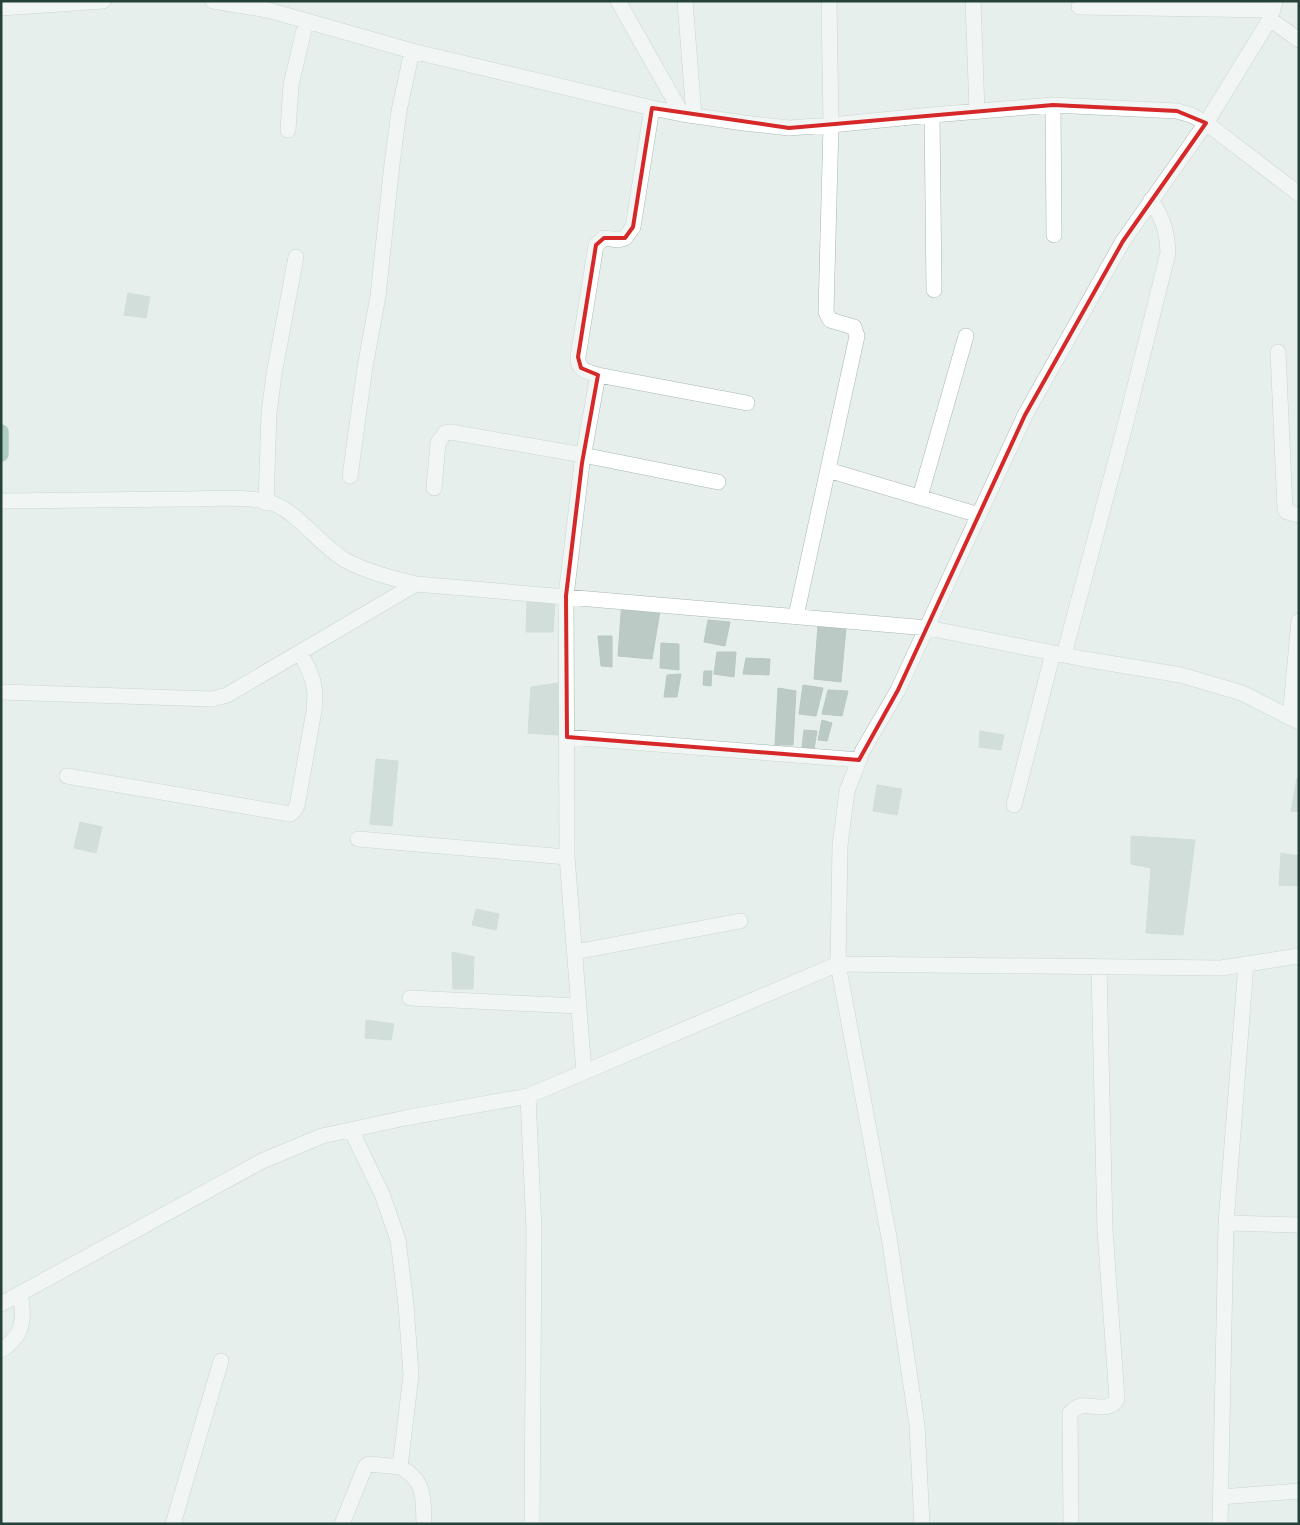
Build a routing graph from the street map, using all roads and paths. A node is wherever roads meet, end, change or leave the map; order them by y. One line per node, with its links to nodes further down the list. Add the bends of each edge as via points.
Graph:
1 (103, 1): 8 (street)
2 (213, 1): 10 (street, via 268,10)
3 (618, 1): 16 (street)
4 (685, 1): 16 (street)
5 (829, 1): 19 (street)
6 (973, 1): 15 (street)
7 (1079, 7): 9 (street)
8 (1, 8)
9 (1273, 10): 11 (street); 18 (street)
10 (306, 21): 12 (street); 20 (street, via 291,85)
11 (1299, 40)
12 (412, 51): 14 (street); 34 (street, via 396,137 378,296)
13 (1053, 105): 15 (street); 18 (street, via 1176,111); 23 (street)
14 (652, 108): 16 (street); 28 (street, via 633,227 625,238 604,238 596,245 578,363 585,371)
15 (977, 111): 17 (street)
16 (688, 115): 19 (street, via 788,128)
17 (932, 115): 19 (street); 25 (street)
18 (1206, 123): 21 (street); 22 (street)
19 (831, 126): 33 (street, via 826,312 835,323 854,327 857,336)
20 (288, 130)
21 (1299, 194)
22 (1152, 200): 40 (street, via 1123,241 1025,415); 48 (street, via 1165,227 1168,253 1125,426)
23 (1054, 235)
24 (296, 257): 39 (street, via 270,403)
25 (934, 290)
26 (966, 336): 37 (street)
27 (1278, 352): 41 (street, via 1285,504 1287,512)
28 (598, 375): 29 (street); 32 (street)
29 (747, 403)
30 (1, 432): 31 (main road)
31 (1, 454)
32 (583, 456): 35 (street); 36 (street, via 445,433 438,443); 43 (street)
33 (828, 470): 37 (street); 44 (street)
34 (350, 476)
35 (718, 482)
36 (434, 488)
37 (920, 497): 40 (street)
38 (1, 501): 39 (street, via 221,499)
39 (266, 503): 42 (street, via 276,505 293,516 345,559 377,574)
40 (979, 515): 46 (street)
41 (1299, 515)
42 (416, 584): 43 (street); 47 (street)
43 (566, 596): 44 (street); 51 (street)
44 (796, 616): 46 (street)
45 (1299, 622): 50 (street)
46 (928, 628): 48 (street); 52 (street)
47 (300, 653): 49 (street, via 227,695 212,699); 53 (street, via 313,681 314,711 297,806 290,814)
48 (1058, 654): 50 (street, via 1181,675 1242,693); 54 (street)
49 (1, 692)
50 (1294, 720)
51 (566, 737): 52 (street); 56 (street)
52 (859, 760): 60 (street, via 847,791 840,845)
53 (67, 776)
54 (1014, 805)
55 (358, 839): 56 (street)
56 (567, 857): 58 (street)
57 (740, 921): 58 (street)
58 (575, 952): 64 (street)
59 (1299, 956): 61 (street)
60 (838, 964): 62 (street); 65 (street); 81 (street, via 889,1237 917,1425)
61 (1246, 964): 62 (street, via 1221,968); 68 (street)
62 (1099, 967): 82 (street, via 1105,1230 1117,1399 1110,1407 1081,1406 1070,1413)
63 (410, 998): 64 (street)
64 (579, 1006): 65 (street)
65 (584, 1072): 66 (street)
66 (528, 1096): 67 (street); 80 (street, via 534,1230)
67 (351, 1130): 70 (street, via 322,1136 262,1161); 74 (street, via 382,1194 398,1240 411,1375)
68 (1226, 1223): 69 (street); 76 (street)
69 (1299, 1225)
70 (20, 1294): 71 (street); 72 (street, via 22,1324 10,1345)
71 (1, 1304)
72 (1, 1350)
73 (220, 1361): 77 (street)
74 (400, 1467): 78 (street, via 365,1466); 79 (street, via 420,1484)
75 (1299, 1491): 76 (street)
76 (1220, 1497): 83 (street)
77 (173, 1524)
78 (342, 1524)
79 (424, 1524)
80 (532, 1524)
81 (922, 1524)
82 (1071, 1524)
83 (1220, 1524)

